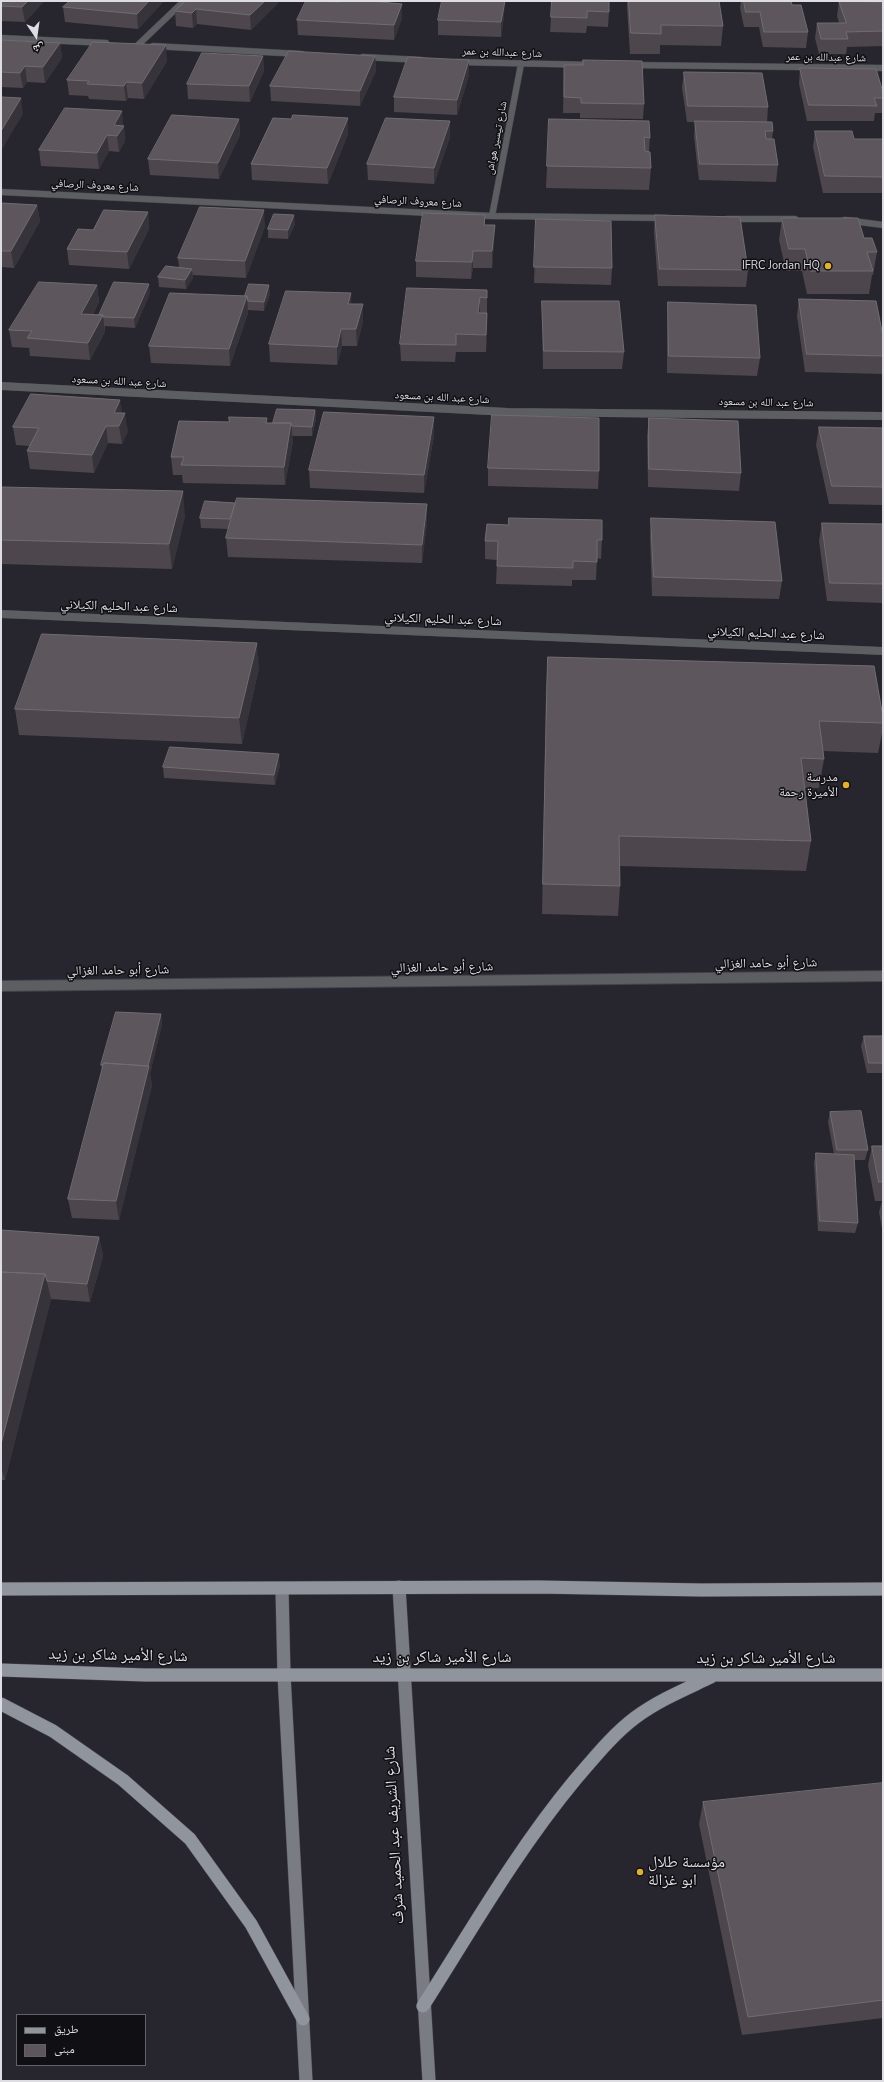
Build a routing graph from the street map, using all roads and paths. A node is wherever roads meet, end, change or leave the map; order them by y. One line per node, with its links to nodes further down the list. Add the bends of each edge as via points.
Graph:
1 (184, 1): 5 (street)
2 (1, 38): 3 (street)
3 (116, 44)
4 (131, 45): 5 (street)
5 (138, 45): 6 (street)
6 (305, 54)
7 (353, 56): 8 (street)
8 (424, 60)
9 (448, 61): 10 (street, شارع عبدالله بن عمر)
10 (521, 64): 11 (street, شارع عبدالله بن عمر); 15 (street, شارع تيسير هواش)
11 (605, 65)
12 (621, 65): 13 (street, شارع عبدالله بن عمر)
13 (883, 68)
14 (1, 192): 15 (street, شارع معروف الرصافي)
15 (492, 216): 16 (street, شارع معروف الرصافي)
16 (674, 218)
17 (722, 218): 18 (street)
18 (800, 219)
19 (840, 220): 20 (street)
20 (883, 225)
21 (1, 386): 22 (street, شارع عبد الله بن مسعود, via 508,412)
22 (883, 416)
23 (1, 614): 24 (street, شارع عبد الحليم الكيلاني)
24 (883, 651)
25 (883, 976): 26 (street, شارع أبو حامد الغزالي)
26 (1, 986)
27 (399, 1587): 29 (main road); 30 (main road); 33 (street, شارع الشريف عبد الحميد شرف)
28 (1, 1589): 29 (main road)
29 (282, 1589): 32 (street)
30 (883, 1589)
31 (1, 1670): 32 (main road, شارع الأمير شاكر بن زيد)
32 (284, 1675): 33 (main road, شارع الأمير شاكر بن زيد); 38 (street)
33 (405, 1675): 35 (main road, شارع الأمير شاكر بن زيد); 37 (street, شارع الشريف عبد الحميد شرف)
34 (883, 1675): 35 (main road, شارع الأمير شاكر بن زيد)
35 (714, 1676): 37 (main road, via 637,1717 599,1752 542,1820 512,1863)
36 (1, 1704): 38 (main road, via 52,1731 123,1780 190,1839 251,1924)
37 (423, 2006): 40 (street, شارع الشريف عبد الحميد شرف)
38 (303, 2019): 39 (street)
39 (306, 2081)
40 (429, 2081)

